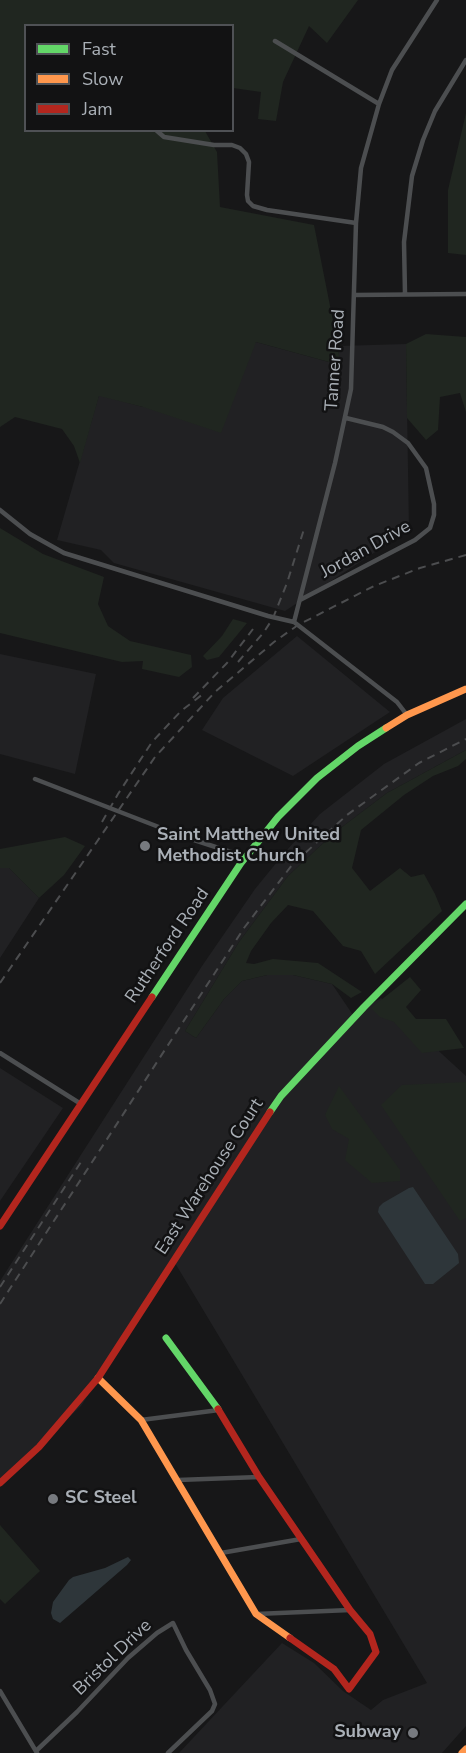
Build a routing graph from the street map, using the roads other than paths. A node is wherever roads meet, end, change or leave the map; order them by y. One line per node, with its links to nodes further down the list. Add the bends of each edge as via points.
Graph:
1 (437, 0): 6 (street, Tanner Road, via 399,57)
2 (275, 41): 6 (street)
3 (466, 60): 4 (street)
4 (460, 70): 5 (street); 9 (street, via 435,111 412,176 404,240)
5 (466, 73)
6 (379, 104): 8 (street, Tanner Road, via 361,168)
7 (158, 132): 8 (street, via 164,137 240,148 249,162 247,195 253,206)
8 (356, 223): 11 (street, Tanner Road)
9 (405, 294): 10 (street); 11 (street)
10 (466, 294)
11 (354, 295): 12 (street, Tanner Road, via 353,367)
12 (346, 418): 14 (street, Tanner Road); 14 (street, Jordan Drive, via 383,427 408,443 426,468 434,515 430,528 414,540)
13 (0, 510): 15 (street, via 30,534 64,553)
14 (300, 600): 15 (street, Tanner Road)
15 (294, 622): 17 (street, via 397,702)
16 (466, 689): 17 (street, Rutherford Road)
17 (407, 715): 19 (street, Rutherford Road, via 317,778)
18 (35, 779): 19 (street)
19 (246, 857): 22 (street, Rutherford Road)
20 (466, 904): 25 (street, East Warehouse Court, via 281,1096)
21 (0, 1053): 22 (street)
22 (81, 1104): 23 (street, Rutherford Road)
23 (0, 1226)
24 (166, 1338): 26 (street)
25 (99, 1378): 27 (street); 30 (street, East Warehouse Court, via 50,1435)
26 (219, 1410): 27 (street); 28 (street)
27 (141, 1420): 29 (street)
28 (259, 1477): 29 (street); 31 (street)
29 (178, 1480): 32 (street)
30 (0, 1483)
31 (302, 1539): 32 (street); 33 (street)
32 (221, 1553): 34 (street)
33 (350, 1610): 34 (street); 34 (street, via 370,1634 376,1652 349,1689 334,1669)
34 (256, 1614)
35 (0, 1691): 37 (street)
36 (466, 1749): 39 (street)
37 (37, 1752): 38 (street, Bristol Drive, via 128,1658 173,1623 215,1704)
38 (168, 1753)
39 (462, 1753)

